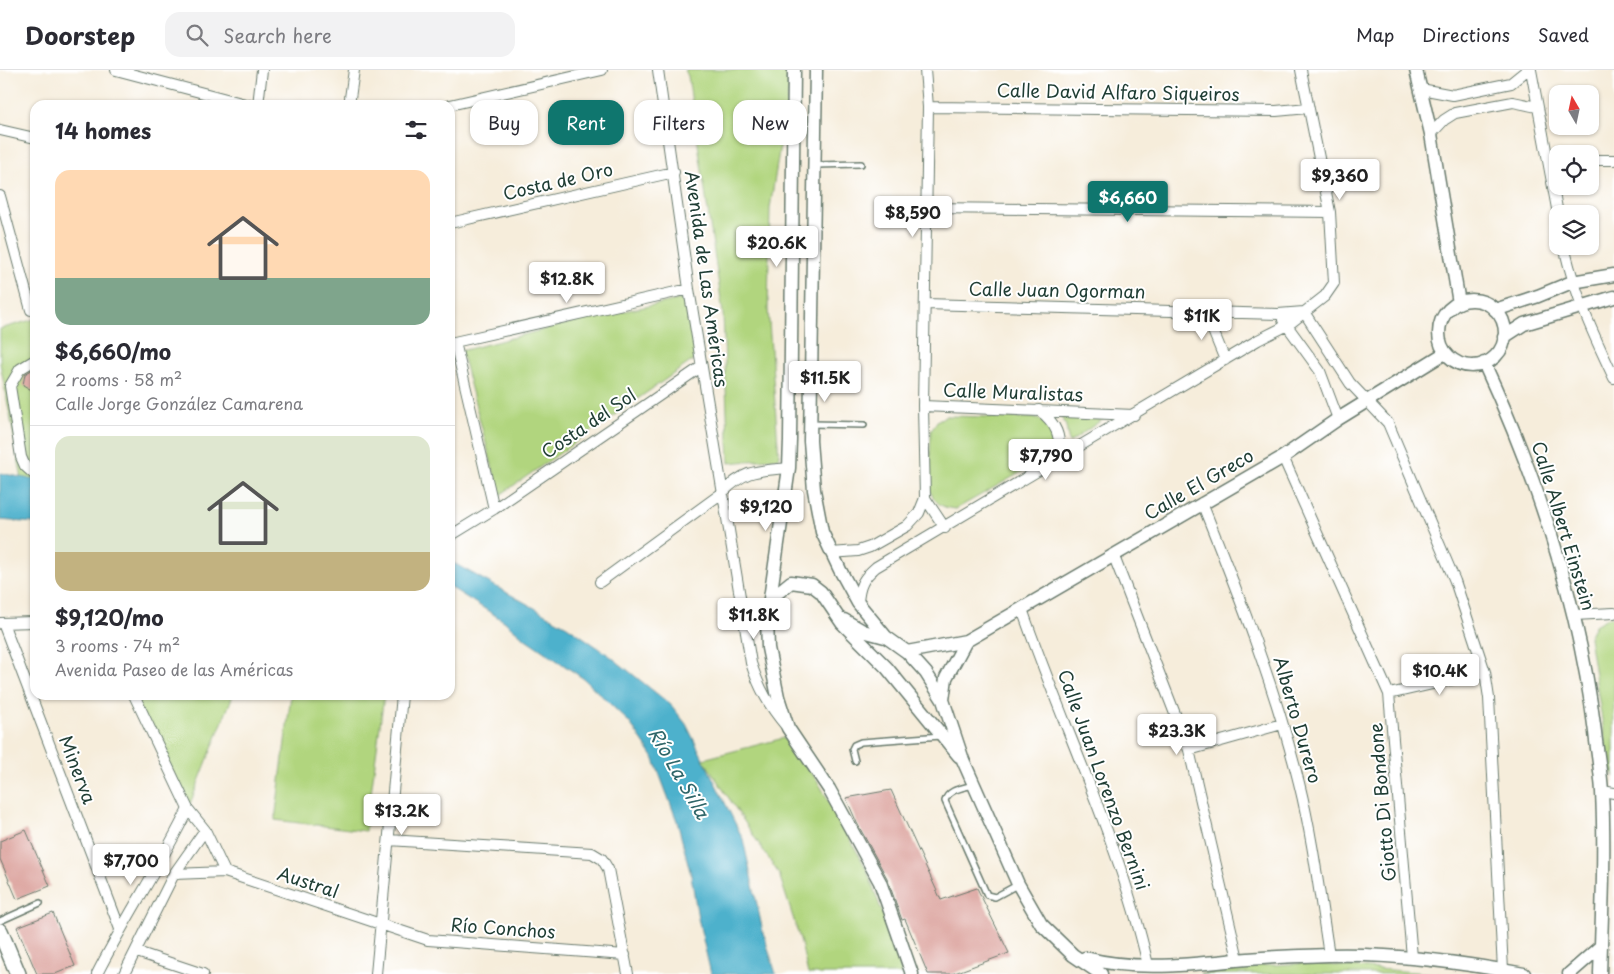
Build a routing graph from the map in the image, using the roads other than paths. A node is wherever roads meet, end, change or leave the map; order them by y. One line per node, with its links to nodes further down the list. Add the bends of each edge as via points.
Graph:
1 (116, 70): 14 (street)
2 (262, 70): 15 (street)
3 (354, 70): 16 (street)
4 (602, 70): 17 (street)
5 (658, 70): 29 (street, Avenida de Las Américas)
6 (794, 70): 66 (street)
7 (816, 70): 27 (street)
8 (925, 70): 18 (street)
9 (1301, 70): 20 (street)
10 (1416, 70): 13 (street)
11 (1527, 70): 13 (street, via 1511,83 1452,96)
12 (1531, 70): 19 (street)
13 (1421, 89): 22 (street)
14 (230, 100)
15 (259, 100)
16 (350, 100)
17 (455, 104)
18 (928, 107): 20 (street, Calle David Alfaro Siqueiros, via 1276,111); 31 (street)
19 (1537, 107): 22 (street, via 1513,102 1455,113); 24 (street)
20 (1308, 108): 32 (street)
21 (0, 130): 23 (street)
22 (1430, 134): 39 (street)
23 (30, 137)
24 (1549, 147)
25 (1599, 160): 26 (street)
26 (1614, 160)
27 (813, 164): 28 (lane); 62 (street)
28 (861, 164)
29 (674, 172): 33 (street, Costa de Oro); 37 (street, Avenida de Las Américas)
30 (0, 196): 42 (street)
31 (926, 208): 32 (street); 40 (street)
32 (1330, 212): 45 (street, via 1334,282 1325,296)
33 (455, 222)
34 (1566, 255): 36 (street)
35 (1614, 275): 36 (street)
36 (1572, 282): 41 (street); 43 (street)
37 (689, 289): 49 (street); 55 (street, Avenida de Las Américas)
38 (1614, 297): 41 (street)
39 (1459, 303): 43 (street, via 1478,301); 50 (street, via 1442,319 1440,342)
40 (925, 304): 44 (street, Calle Juan Ogorman); 58 (street)
41 (1581, 306): 48 (street, via 1524,324); 56 (street)
42 (30, 310)
43 (1495, 310): 48 (street, via 1501,318)
44 (1205, 311): 46 (street, Calle Juan Ogorman); 52 (street)
45 (1304, 312): 46 (street, Calle Juan Ogorman); 47 (street); 57 (street, via 1350,383)
46 (1278, 314): 47 (street)
47 (1288, 326): 52 (street); 61 (street, via 1320,371)
48 (1504, 337): 54 (street, via 1501,348)
49 (455, 341)
50 (1445, 353): 54 (street, via 1463,365); 57 (street, Calle El Greco)
51 (455, 354): 71 (street)
52 (1224, 360): 60 (street)
53 (30, 363): 67 (street, via 20,369 10,386 21,457)
54 (1484, 363): 82 (street, Calle Albert Einstein, via 1514,427 1537,491)
55 (701, 366): 68 (street, Avenida de Las Américas); 71 (street, Costa del Sol)
56 (1614, 378)
57 (1368, 401): 61 (street, Calle El Greco); 88 (street, via 1388,423 1431,520)
58 (923, 406): 59 (street, Calle Muralistas); 69 (street, Calle Muralistas)
59 (1039, 410): 60 (street, Calle Muralistas); 65 (street, via 1052,420 1058,430)
60 (1134, 415): 65 (street)
61 (1338, 419): 64 (street, Calle El Greco)
62 (811, 424): 63 (lane); 74 (street, via 814,490 822,532)
63 (864, 425)
64 (1283, 457): 70 (street, Calle El Greco); 89 (street, Giotto Di Bondone)
65 (1059, 458): 72 (street)
66 (789, 468): 68 (street, via 753,471 737,479); 77 (street)
67 (30, 471)
68 (722, 494): 76 (street); 96 (street, via 750,663 770,708)
69 (924, 498): 72 (street); 74 (street, Calle Muralistas, via 919,513 900,530 870,547)
70 (1202, 504): 75 (street, Calle El Greco); 95 (street, Alberto Durero, via 1265,664)
71 (494, 508): 73 (street, Costa del Sol)
72 (945, 528): 78 (street, via 866,575 859,587)
73 (455, 533)
74 (831, 553): 78 (street)
75 (1113, 554): 80 (street, Calle El Greco); 98 (street)
76 (600, 582)
77 (770, 599): 79 (street, via 791,582 799,582 812,585 821,592); 96 (street, via 768,648)
78 (858, 603): 85 (street)
79 (831, 609): 85 (street, via 863,631); 97 (street, via 887,668)
80 (1022, 609): 86 (street, Calle El Greco); 121 (street, Calle Juan Lorenzo Bernini, via 1107,831 1138,923)
81 (1614, 613): 82 (street)
82 (1574, 615): 102 (street, Calle Albert Einstein)
83 (30, 622): 84 (street)
84 (2, 623): 90 (street, Minerva)
85 (886, 637): 87 (street)
86 (966, 640): 87 (street, Calle El Greco); 94 (street, via 946,678)
87 (907, 652): 94 (street, via 926,673)
88 (1485, 672): 89 (street); 123 (street)
89 (1389, 694): 119 (street, Giotto Di Bondone)
90 (30, 696)
91 (32, 700): 112 (street, Minerva)
92 (136, 700): 103 (street)
93 (402, 700): 105 (street)
94 (943, 700): 99 (street)
95 (1282, 724): 98 (street); 118 (street, Alberto Durero, via 1304,809)
96 (788, 728): 130 (street, via 829,789 880,882)
97 (942, 736): 99 (street); 100 (lane, via 861,742 852,749)
98 (1188, 750): 120 (street)
99 (963, 760): 101 (street)
100 (855, 761)
101 (974, 785): 108 (street); 108 (lane, via 951,792 945,801 979,878 990,897)
102 (1608, 792): 114 (street, Calle Albert Einstein)
103 (188, 809): 104 (street); 112 (street)
104 (205, 830): 106 (street); 107 (street)
105 (389, 840): 111 (street); 116 (street, via 592,853 602,859 608,869)
106 (225, 872): 107 (street, Austral); 111 (street, Austral)
107 (174, 874): 115 (street)
108 (1018, 884): 117 (street, via 1041,924)
109 (40, 904): 110 (lane)
110 (0, 921)
111 (381, 924): 116 (street, Río Conchos, via 428,940); 128 (street)
112 (120, 929): 125 (street)
113 (0, 931): 124 (main road)
114 (1601, 946): 134 (street); 135 (street, Calle Albert Einstein)
115 (137, 952): 126 (street); 127 (street)
116 (625, 955): 129 (street)
117 (1073, 955): 121 (street, via 1104,963); 131 (street); 132 (street)
118 (1329, 955): 119 (street); 120 (street)
119 (1412, 957): 123 (street)
120 (1238, 959): 122 (street)
121 (1148, 965): 122 (street)
122 (1179, 970)
123 (1503, 970): 133 (street)
124 (18, 974)
125 (97, 974)
126 (124, 974)
127 (203, 974)
128 (376, 974)
129 (628, 974)
130 (912, 974)
131 (1082, 974)
132 (1101, 974)
133 (1524, 974)
134 (1569, 974)
135 (1600, 974)

